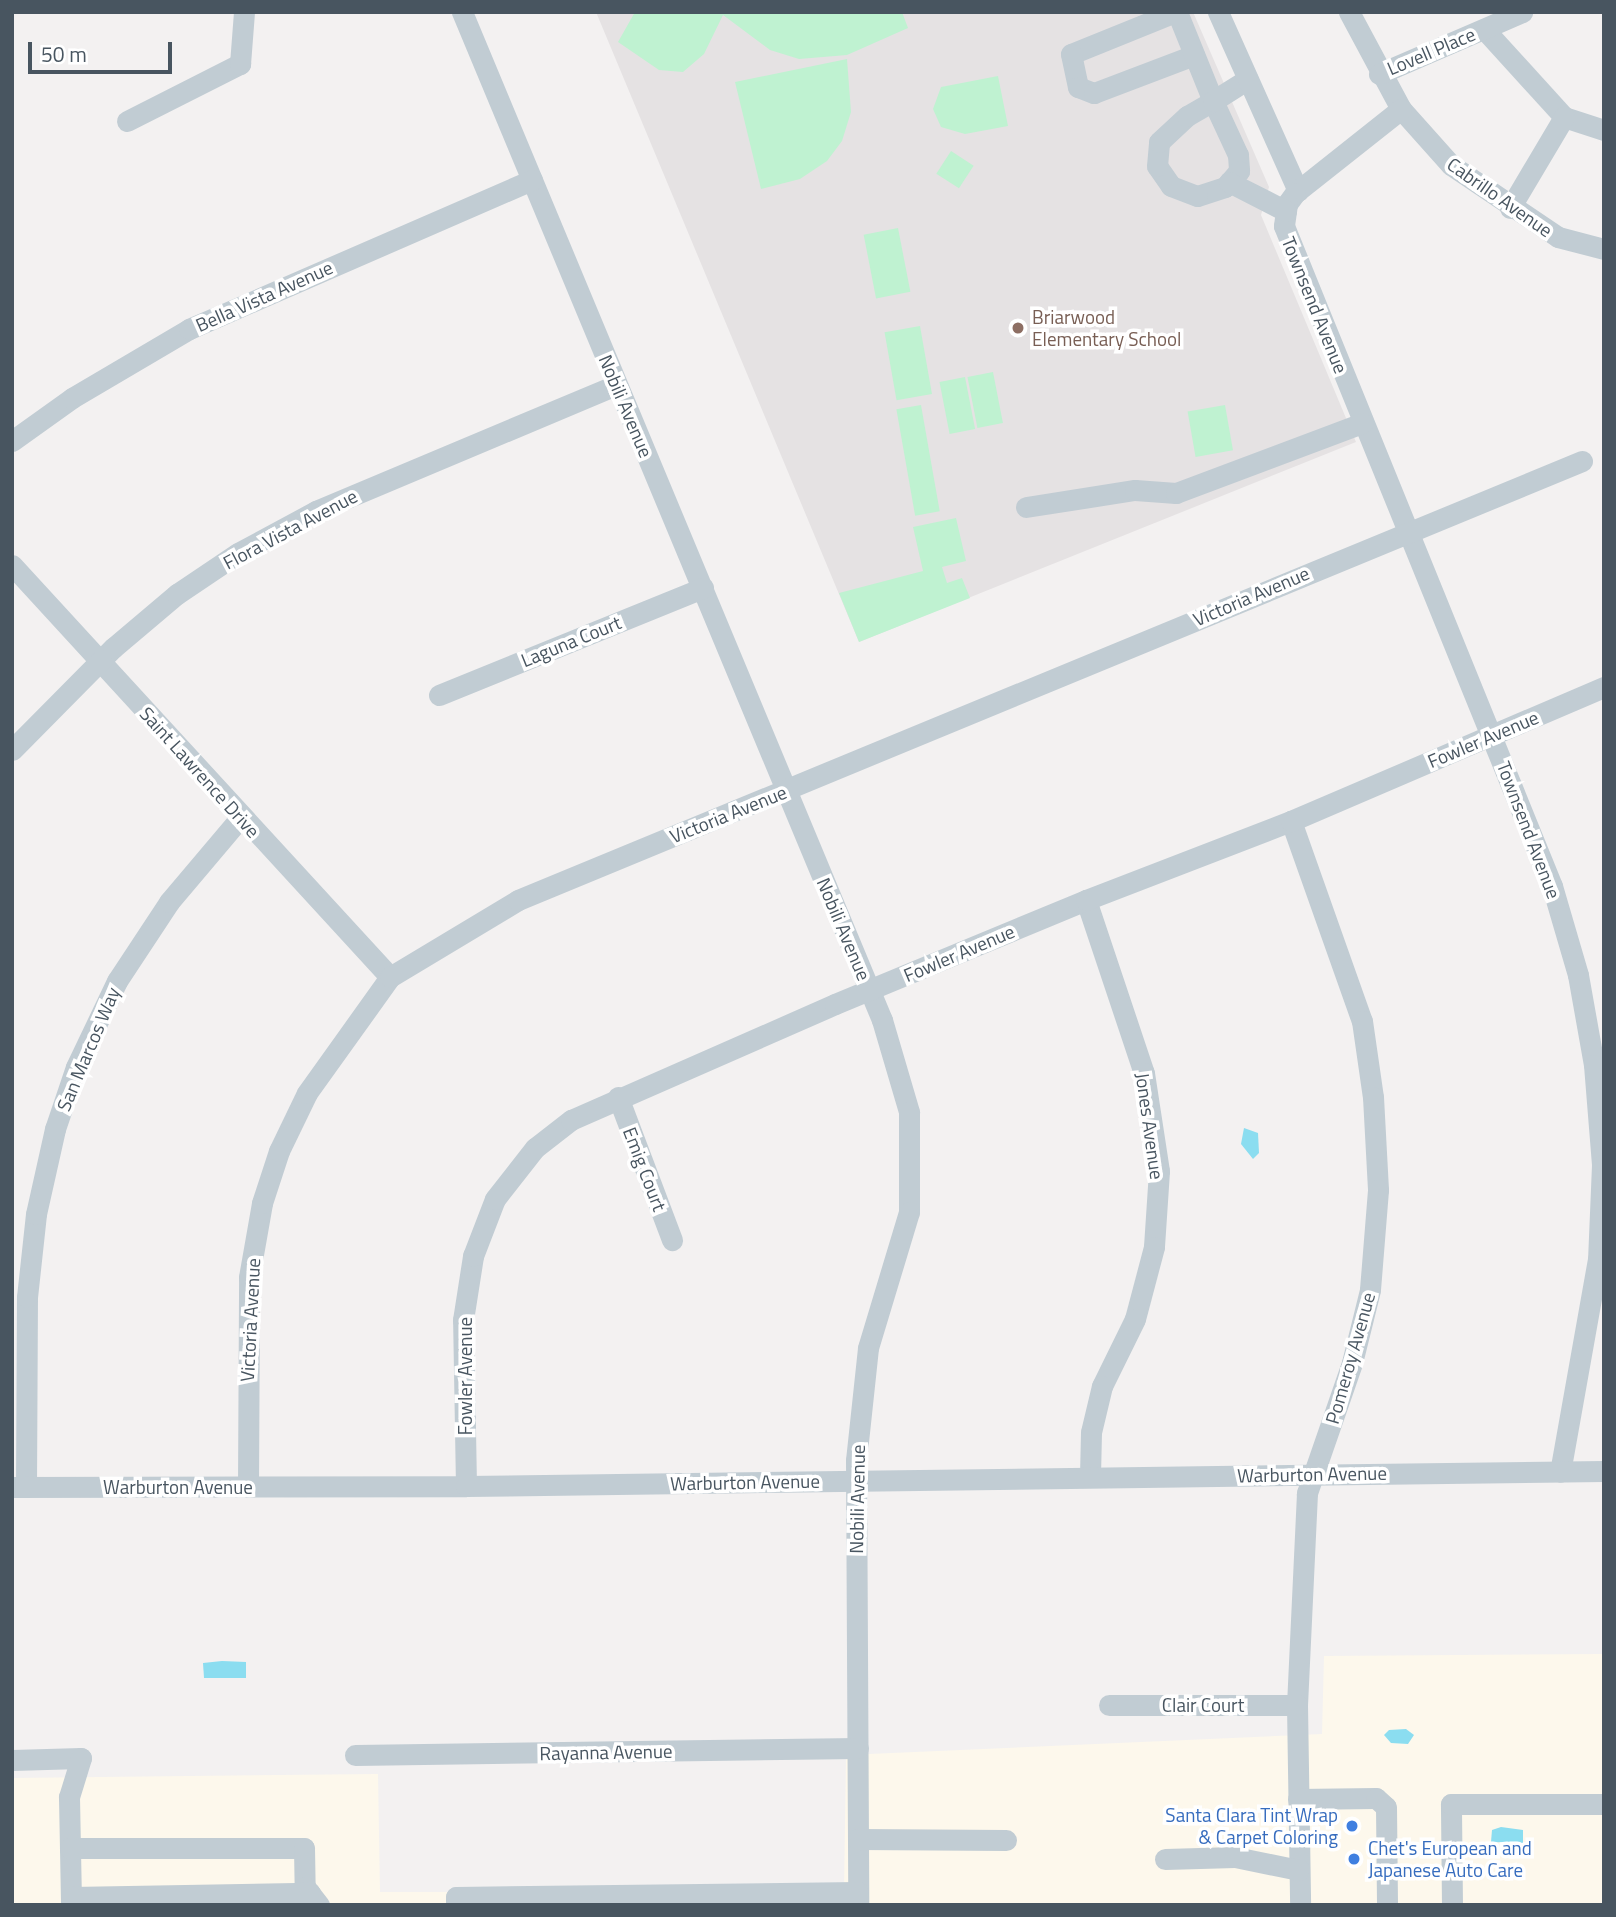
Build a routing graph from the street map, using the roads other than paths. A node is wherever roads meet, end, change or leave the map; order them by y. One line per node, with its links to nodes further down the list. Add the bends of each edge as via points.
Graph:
1 (244, 12): 14 (street, via 240,64)
2 (462, 12): 16 (street, Nobili Avenue)
3 (1176, 12): 8 (street); 8 (street, via 1071,54 1078,86 1094,93)
4 (1218, 12): 10 (street)
5 (1349, 12): 9 (street, Cabrillo Avenue)
6 (1522, 12): 7 (street, Lovell Place)
7 (1484, 29): 9 (street, Lovell Place); 13 (street)
8 (1194, 55): 11 (street)
9 (1379, 74): 12 (street, Cabrillo Avenue)
10 (1248, 79): 11 (street); 18 (street)
11 (1213, 101): 17 (street, via 1238,155 1239,171); 17 (street, via 1186,116 1159,142 1157,166 1171,186 1197,196)
12 (1401, 109): 18 (street, Townsend Avenue); 19 (street, Cabrillo Avenue, via 1451,165)
13 (1564, 117): 15 (street); 19 (street)
14 (127, 121)
15 (1604, 130)
16 (532, 180): 22 (street, Nobili Avenue); 24 (street, Bella Vista Avenue, via 189,329 92,386)
17 (1229, 182): 20 (street)
18 (1298, 191): 20 (street, Townsend Avenue)
19 (1510, 208): 21 (street, Cabrillo Avenue, via 1558,237)
20 (1286, 211): 23 (street, Townsend Avenue, via 1286,236)
21 (1604, 249)
22 (617, 385): 29 (street, Nobili Avenue); 30 (street, Flora Vista Avenue, via 316,511 238,553 177,594)
23 (1362, 423): 26 (street, via 1176,493 1135,491); 27 (street, Townsend Avenue)
24 (12, 441)
25 (1582, 461): 27 (street, Victoria Avenue)
26 (1026, 507)
27 (1407, 532): 33 (street, Townsend Avenue); 35 (street, Victoria Avenue)
28 (12, 565): 30 (street, Saint Lawrence Drive)
29 (703, 587): 32 (street, Laguna Court); 35 (street, Nobili Avenue)
30 (100, 659): 34 (street, Flora Vista Avenue); 36 (street, Saint Lawrence Drive)
31 (1604, 687): 33 (street, Fowler Avenue)
32 (439, 695)
33 (1492, 735): 37 (street, Fowler Avenue); 44 (street, Townsend Avenue, via 1552,886 1578,975 1594,1065 1602,1165 1598,1259)
34 (12, 750)
35 (786, 790): 39 (street, Victoria Avenue, via 518,900); 40 (street, Nobili Avenue)
36 (240, 818): 39 (street, Saint Lawrence Drive); 49 (street, San Marcos Way, via 169,902 117,981 76,1067 55,1129 36,1214 27,1297)
37 (1290, 821): 38 (street, Fowler Avenue); 45 (street, Pomeroy Avenue, via 1362,1021 1378,1190 1370,1290 1352,1363)
38 (1086, 900): 40 (street, Fowler Avenue); 46 (street, Jones Avenue, via 1144,1073 1159,1171 1154,1247 1135,1319 1102,1386 1091,1432)
39 (390, 977): 50 (street, Victoria Avenue, via 307,1093 279,1151 262,1203 249,1277)
40 (870, 990): 41 (street, Fowler Avenue); 47 (street, Nobili Avenue, via 901,1073 912,1150 909,1212 868,1348)
41 (618, 1097): 42 (street, Emig Court); 48 (street, Fowler Avenue, via 571,1120 535,1148 495,1199 473,1256 463,1320)
42 (672, 1240)
43 (1604, 1471): 44 (street, Warburton Avenue)
44 (1560, 1472): 45 (street, Warburton Avenue)
45 (1314, 1474): 46 (street, Warburton Avenue); 52 (street, Pomeroy Avenue, via 1307,1493 1300,1580)
46 (1090, 1476): 47 (street, Warburton Avenue)
47 (856, 1481): 48 (street, Warburton Avenue); 53 (street, Nobili Avenue)
48 (466, 1486): 50 (street, Warburton Avenue)
49 (19, 1487): 50 (street, Warburton Avenue)
50 (248, 1487)
51 (1109, 1705): 52 (street, Clair Court)
52 (1297, 1705): 56 (street, Pomeroy Avenue)
53 (858, 1748): 54 (street, Rayanna Avenue); 58 (street, Nobili Avenue)
54 (355, 1755)
55 (12, 1760): 60 (street, via 81,1758 69,1797)
56 (1298, 1799): 62 (street, Pomeroy Avenue); 69 (street, via 1376,1798 1386,1807)
57 (1604, 1804): 70 (street, via 1451,1804)
58 (858, 1839): 59 (street); 63 (street, Nobili Avenue)
59 (1006, 1840)
60 (70, 1848): 64 (street, via 304,1848 305,1887); 66 (street)
61 (1165, 1859): 62 (street, via 1235,1857)
62 (1299, 1870): 68 (street, Pomeroy Avenue)
63 (858, 1898): 65 (street)
64 (314, 1899): 66 (street)
65 (826, 1899): 67 (street, via 456,1897)
66 (71, 1901)
67 (456, 1905)
68 (1300, 1905)
69 (1387, 1905)
70 (1452, 1905)

